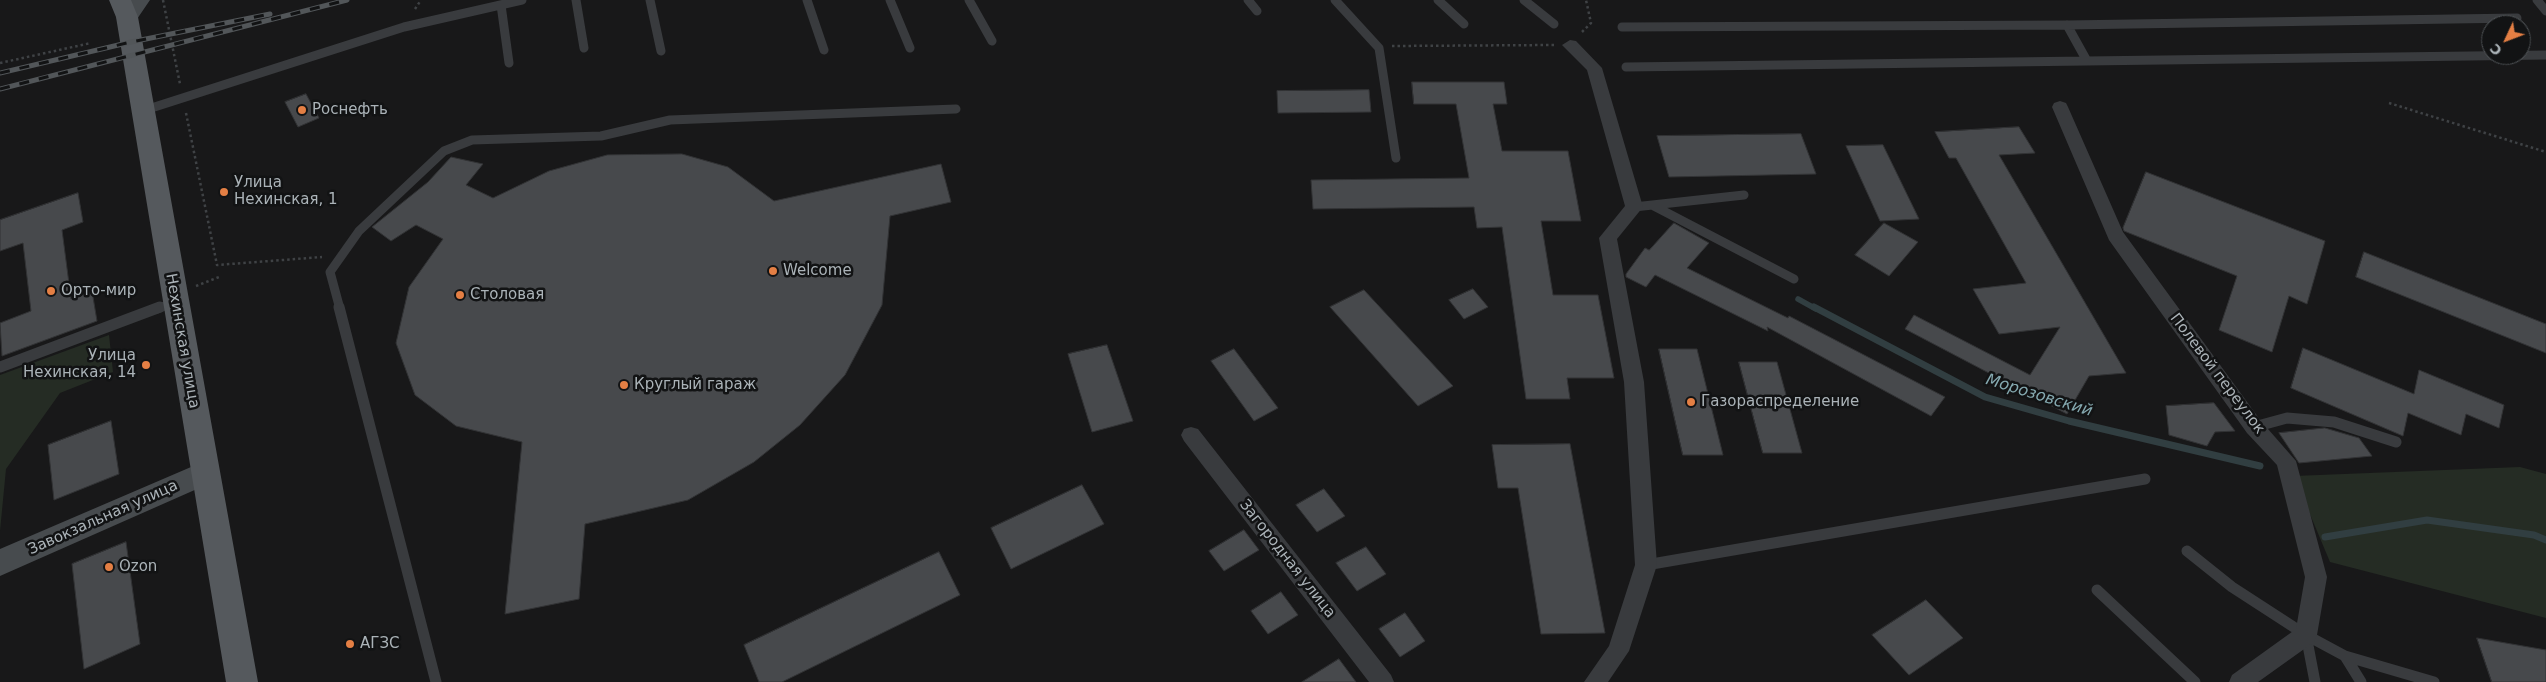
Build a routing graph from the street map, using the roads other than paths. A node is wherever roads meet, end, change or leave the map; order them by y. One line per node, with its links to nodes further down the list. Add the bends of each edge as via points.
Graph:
1 (522, 0): 12 (lane)
2 (576, 0): 23 (lane)
3 (650, 0): 26 (lane)
4 (806, 0): 25 (lane)
5 (890, 0): 24 (lane)
6 (970, 0): 21 (lane)
7 (1248, 0): 14 (lane)
8 (1335, 0): 34 (lane, via 1378,46)
9 (1438, 0): 17 (lane)
10 (1524, 0): 18 (lane)
11 (2538, 0): 15 (lane)
12 (501, 5): 29 (lane); 33 (lane, via 404,27)
13 (129, 6): 33 (main road, Нехинская улица)
14 (1257, 11)
15 (2546, 11)
16 (2481, 19): 19 (lane)
17 (1464, 24)
18 (1554, 24)
19 (2067, 25): 20 (lane); 28 (lane)
20 (1622, 27)
21 (992, 41)
22 (1570, 45): 36 (street, via 1594,68)
23 (584, 48)
24 (910, 48)
25 (824, 50)
26 (662, 51)
27 (2546, 55): 28 (lane)
28 (2087, 61): 30 (lane)
29 (509, 63)
30 (1626, 67)
31 (2060, 107): 40 (street, Полевой переулок, via 2114,235)
32 (956, 108): 52 (lane, via 670,120 601,136 472,140 444,151 358,231 330,272 382,463)
33 (142, 110): 38 (main road, Нехинская улица)
34 (1396, 158)
35 (1744, 195): 36 (lane)
36 (1643, 206): 37 (lane); 47 (street, via 1608,238 1634,382)
37 (1794, 279)
38 (176, 302): 39 (lane); 43 (main road, Нехинская улица)
39 (0, 366)
40 (2254, 427): 42 (lane, via 2287,418 2334,422); 49 (street, Полевой переулок, via 2286,460 2316,577)
41 (1191, 435): 53 (street, Загородная улица)
42 (2396, 442)
43 (205, 474): 46 (street, Завокзальная улица); 51 (main road, Нехинская улица)
44 (2145, 479): 47 (lane)
45 (2187, 551): 49 (lane, via 2232,587)
46 (0, 563)
47 (1646, 566): 54 (street, via 1618,651)
48 (2097, 590): 55 (lane)
49 (2306, 636): 50 (lane); 56 (street); 57 (lane)
50 (2345, 656): 58 (lane); 59 (lane)
51 (235, 679)
52 (436, 682)
53 (1383, 682)
54 (1595, 682)
55 (2195, 682)
56 (2240, 682)
57 (2315, 682)
58 (2361, 682)
59 (2434, 682)

